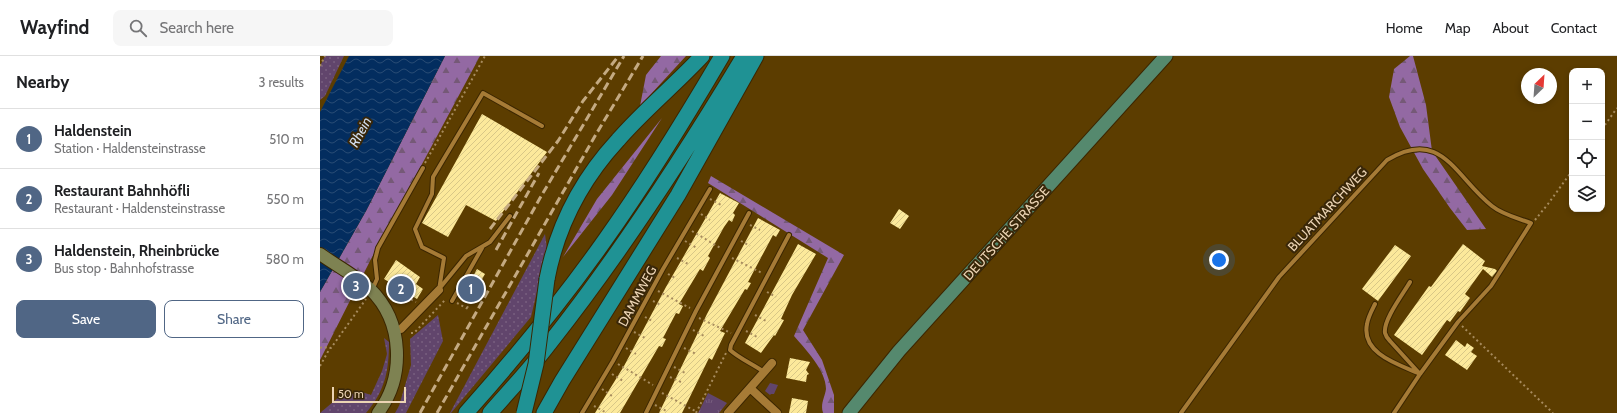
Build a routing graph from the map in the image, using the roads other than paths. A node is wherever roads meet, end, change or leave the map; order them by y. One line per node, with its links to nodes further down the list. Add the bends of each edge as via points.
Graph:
1 (702, 56): 27 (highway, bridge, via 618,140 592,172 564,222 547,279 536,364)
2 (722, 56): 25 (highway, via 606,239 529,340)
3 (744, 56): 26 (highway, via 617,253 548,346)
4 (756, 56): 28 (highway, via 678,195)
5 (1166, 56): 33 (main road, DEUTSCHE STRASSE, via 899,351)
6 (542, 126): 15 (lane, via 483,93 433,177 432,194 415,229 422,247 444,258)
7 (423, 168): 16 (lane, via 378,248 375,260 378,279)
8 (710, 189): 29 (lane, DAMMWEG)
9 (748, 213): 30 (lane)
10 (510, 216): 12 (lane, via 490,242)
11 (789, 235): 21 (lane, via 730,350)
12 (482, 247): 15 (lane, via 466,256); 17 (lane)
13 (320, 254): 16 (street)
14 (1410, 282): 22 (lane, via 1392,312 1385,331 1390,341)
15 (438, 290): 19 (street, via 401,329)
16 (372, 291): 19 (street, via 382,303)
17 (452, 300)
18 (1375, 304): 22 (lane, via 1366,324 1368,340 1372,347 1387,359)
19 (394, 331): 24 (street, via 398,366 390,393)
20 (772, 363): 21 (street)
21 (764, 372): 23 (street)
22 (1420, 374): 34 (lane, BLUATMARCHWEG, via 1458,322 1491,286 1531,223 1491,206 1444,158 1434,151 1422,148 1409,149 1387,160 1278,277); 35 (lane)
23 (750, 388): 31 (street); 32 (street)
24 (378, 413)
25 (466, 413)
26 (490, 413)
27 (524, 413)
28 (544, 413)
29 (582, 413)
30 (646, 413)
31 (728, 413)
32 (777, 413)
33 (849, 413)
34 (1181, 413)
35 (1394, 413)

